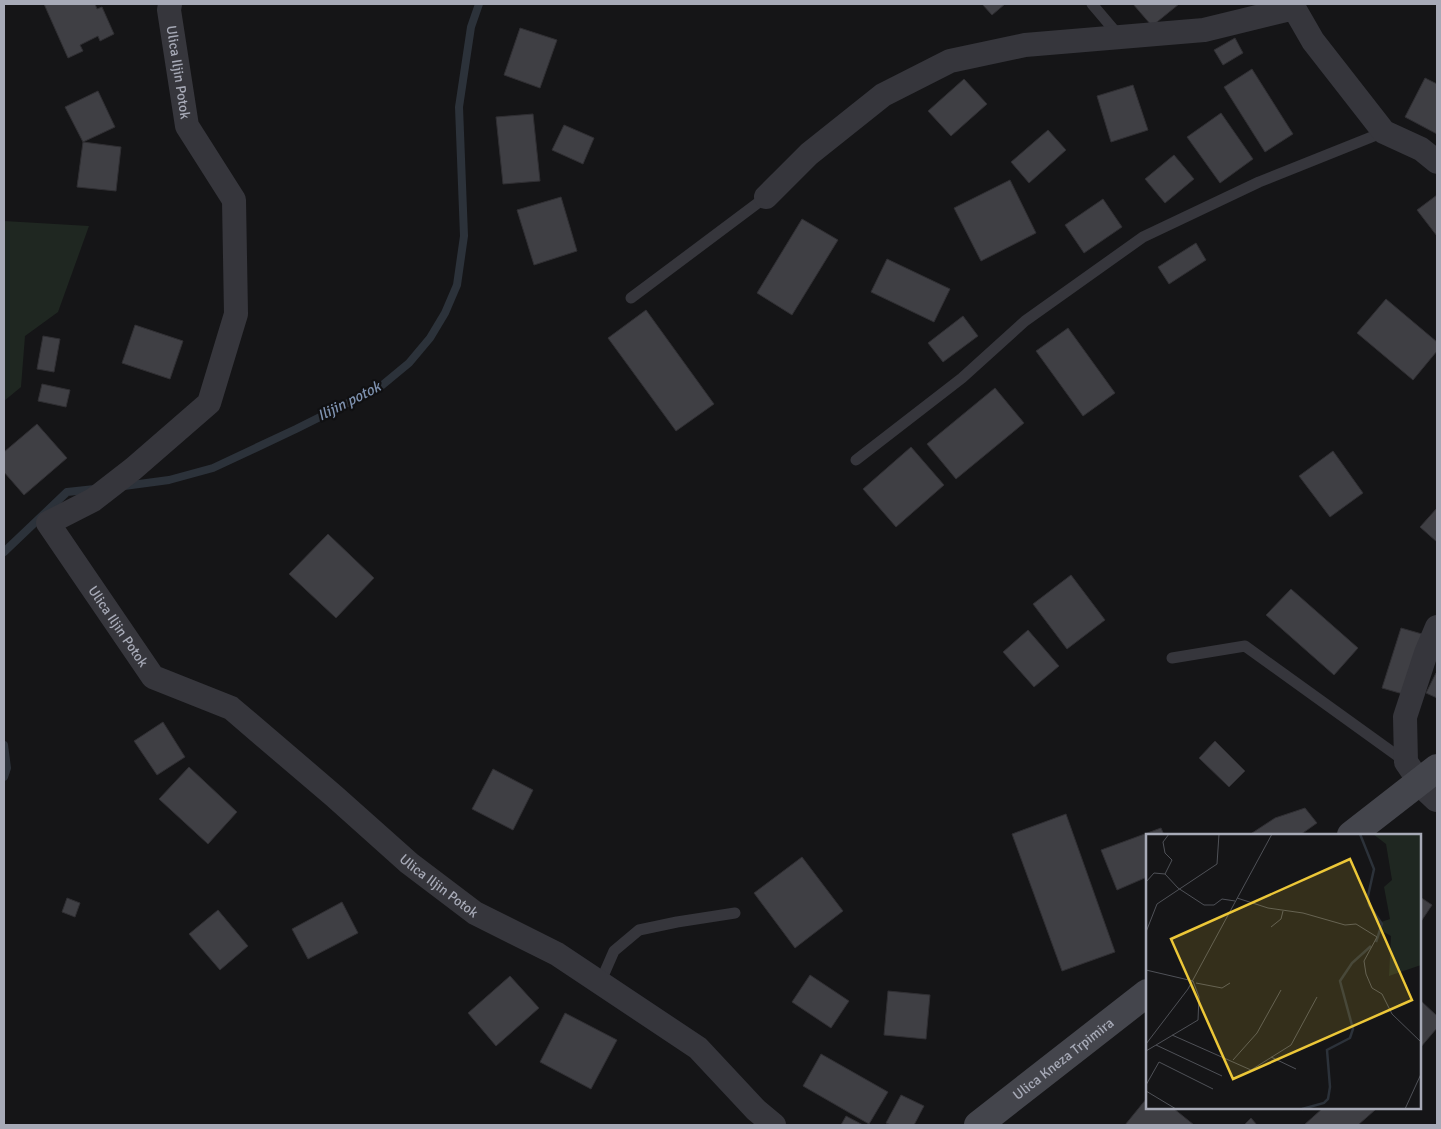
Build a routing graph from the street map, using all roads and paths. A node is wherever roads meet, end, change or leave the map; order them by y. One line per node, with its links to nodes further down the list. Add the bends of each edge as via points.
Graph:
1 (170, 4): 14 (street, Ulica Iljin Potok, via 187,126 234,200 236,314 209,403 93,500 48,523 153,677 231,708 409,863 476,913 557,954)
2 (1092, 4): 3 (lane)
3 (1120, 37): 4 (street, via 1204,30 1294,8 1313,41); 6 (street, via 1025,45 950,61 883,95 809,154)
4 (1384, 132): 5 (street, via 1421,149); 8 (lane, via 1259,182 1143,238 1025,321 962,378)
5 (1437, 162)
6 (766, 197): 7 (lane)
7 (631, 298)
8 (856, 460)
9 (1437, 627): 11 (street, via 1405,717)
10 (1172, 658): 11 (lane, via 1245,646)
11 (1425, 777): 12 (main road)
12 (1352, 834)
13 (735, 913): 14 (lane, via 639,930 614,952)
14 (600, 983): 16 (street, Ulica Iljin Potok, via 698,1048)
15 (1146, 994): 17 (main road, Ulica Kneza Trpimira)
16 (774, 1125)
17 (978, 1125)

